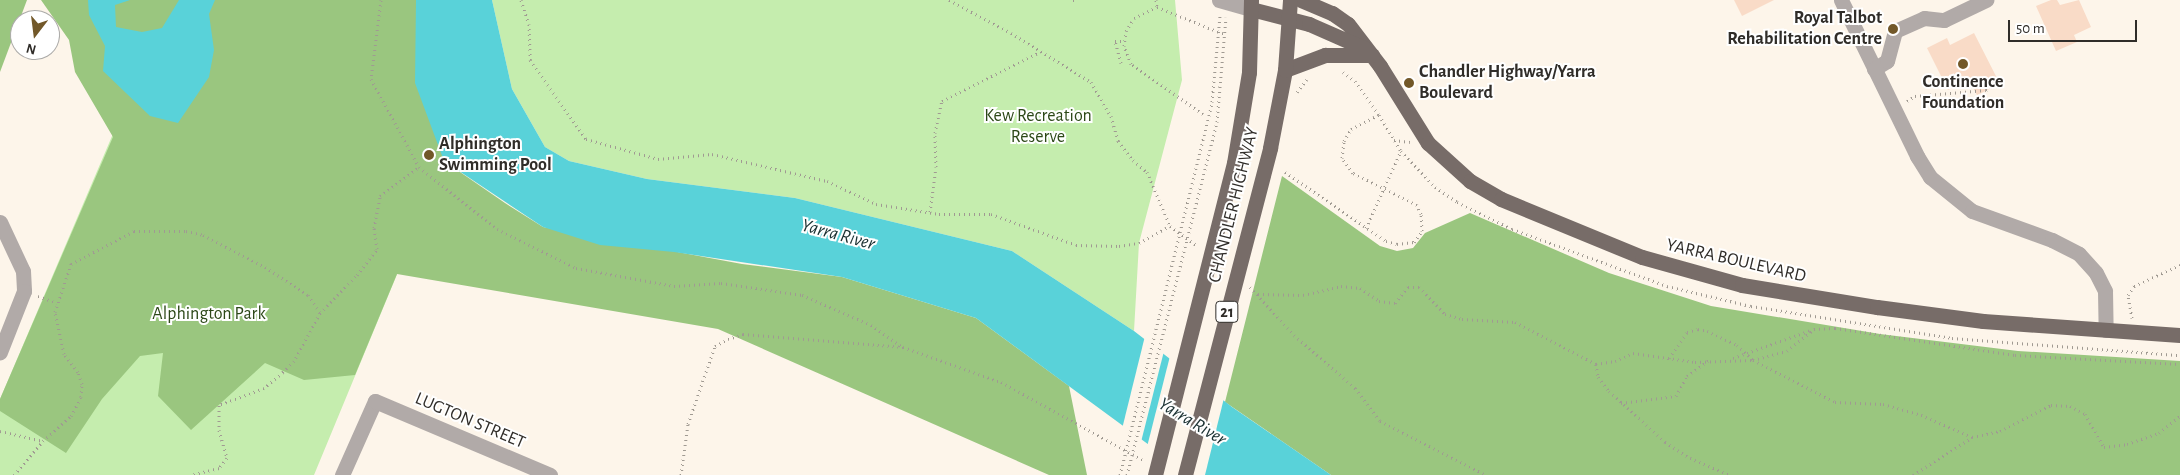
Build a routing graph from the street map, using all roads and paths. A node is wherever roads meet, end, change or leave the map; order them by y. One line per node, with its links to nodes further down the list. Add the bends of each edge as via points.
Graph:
1 (381, 0): 26 (path, via 371,79)
2 (520, 0): 29 (path, via 529,24 530,60 586,139 658,159 712,154 827,181 876,204)
3 (949, 0): 15 (path)
4 (1156, 0): 11 (path)
5 (1219, 0): 10 (street)
6 (1290, 0): 12 (main road, CHANDLER HIGHWAY / 21)
7 (1301, 0): 16 (main road, YARRA BOULEVARD, via 1338,16)
8 (1841, 0): 18 (street)
9 (1986, 0): 18 (street, via 1944,20 1924,18 1895,31 1887,61)
10 (1251, 4): 12 (main road); 57 (main road, CHANDLER HIGHWAY / 21, via 1249,72 1241,129)
11 (1157, 6): 13 (path); 14 (path, via 1134,18 1126,30)
12 (1289, 18): 16 (main road, via 1316,26); 19 (main road, CHANDLER HIGHWAY / 21)
13 (1219, 32): 64 (path, via 1213,97 1201,152); 65 (path, via 1224,34 1217,122)
14 (1124, 41): 17 (path, via 1115,42); 23 (path, via 1127,56 1134,67)
15 (1041, 52): 29 (path, via 942,101 935,133 936,167); 31 (path, via 1091,82 1101,96 1118,141 1147,172)
16 (1369, 52): 19 (main road, via 1325,55); 40 (main road, YARRA BOULEVARD, via 1428,143 1470,181 1501,199 1642,257 1707,277 1794,295 1944,317)
17 (1120, 63)
18 (1874, 69): 40 (street, via 1917,156 1930,177 1946,192 1984,217 2067,247 2089,263 2105,291)
19 (1285, 70): 66 (main road, CHANDLER HIGHWAY / 21, via 1270,148)
20 (1338, 70): 24 (path, via 1355,81)
21 (1996, 84): 22 (path, via 1986,90 1916,96 1908,100)
22 (1904, 108)
23 (1203, 114)
24 (1379, 115): 25 (path); 28 (path, via 1351,129 1344,141 1342,158 1353,173)
25 (1401, 151): 28 (path); 33 (path, via 1434,187 1457,202 1512,229)
26 (419, 167): 38 (path, via 380,196 374,228 377,249); 43 (path, via 497,229 576,268 674,286 721,283 802,295 871,325)
27 (1285, 172): 32 (path)
28 (1384, 189): 32 (path); 32 (path, via 1417,205 1422,230 1414,242 1397,244)
29 (930, 212): 31 (path, via 991,214 1076,245 1093,246 1138,243)
30 (0, 222): 44 (street, via 23,271 24,291)
31 (1170, 226): 34 (path)
32 (1366, 228)
33 (1540, 238)
34 (1205, 251)
35 (2180, 265): 41 (path, via 2134,286 2128,295)
36 (1245, 283): 37 (path)
37 (1258, 294): 50 (path, via 1303,295 1341,286 1360,288 1379,301 1394,303 1408,287 1419,287 1444,314 1462,319 1515,322); 67 (path, via 1266,308 1355,388 1380,421)
38 (320, 313): 56 (path, via 308,295 265,267 203,236 186,231 134,231 71,264 55,312 64,354 78,372 82,384 81,397 72,416); 60 (path, via 294,361 283,372 264,388 219,405 220,430 227,458 219,468)
39 (1814, 329): 45 (path, via 1785,342); 49 (path, via 1787,351); 51 (path, via 1835,328 2015,355)
40 (2106, 330): 41 (main road, YARRA BOULEVARD)
41 (2133, 331): 42 (main road, YARRA BOULEVARD)
42 (2180, 335)
43 (903, 347): 57 (path, via 1001,382); 63 (path, via 744,334 715,346 688,424)
44 (0, 352)
45 (1745, 352): 46 (path, via 1723,337 1698,329 1679,340); 47 (path); 49 (path)
46 (1668, 358): 48 (path); 50 (path, via 1633,353 1615,361)
47 (1732, 359): 48 (path); 49 (path)
48 (1710, 360): 52 (path, via 1687,376 1676,396)
49 (1753, 360): 55 (path, via 1835,402 1883,404 1921,414)
50 (1596, 364): 52 (path, via 1598,377)
51 (2180, 364)
52 (1621, 403): 68 (path, via 1665,442 1690,458)
53 (2180, 416): 55 (path, via 2160,433 2127,444 2104,447 2086,414 2070,406 2051,405 2000,432)
54 (0, 430): 56 (path)
55 (1972, 437): 69 (path)
56 (42, 441): 59 (path)
57 (1152, 469)
58 (522, 470): 61 (street, LUGTON STREET, via 375,400); 62 (street, LUGTON STREET)
59 (14, 475)
60 (191, 475)
61 (342, 475)
62 (550, 475)
63 (681, 475)
64 (1120, 475)
65 (1127, 475)
66 (1185, 475)
67 (1486, 475)
68 (1730, 475)
69 (1913, 475)

